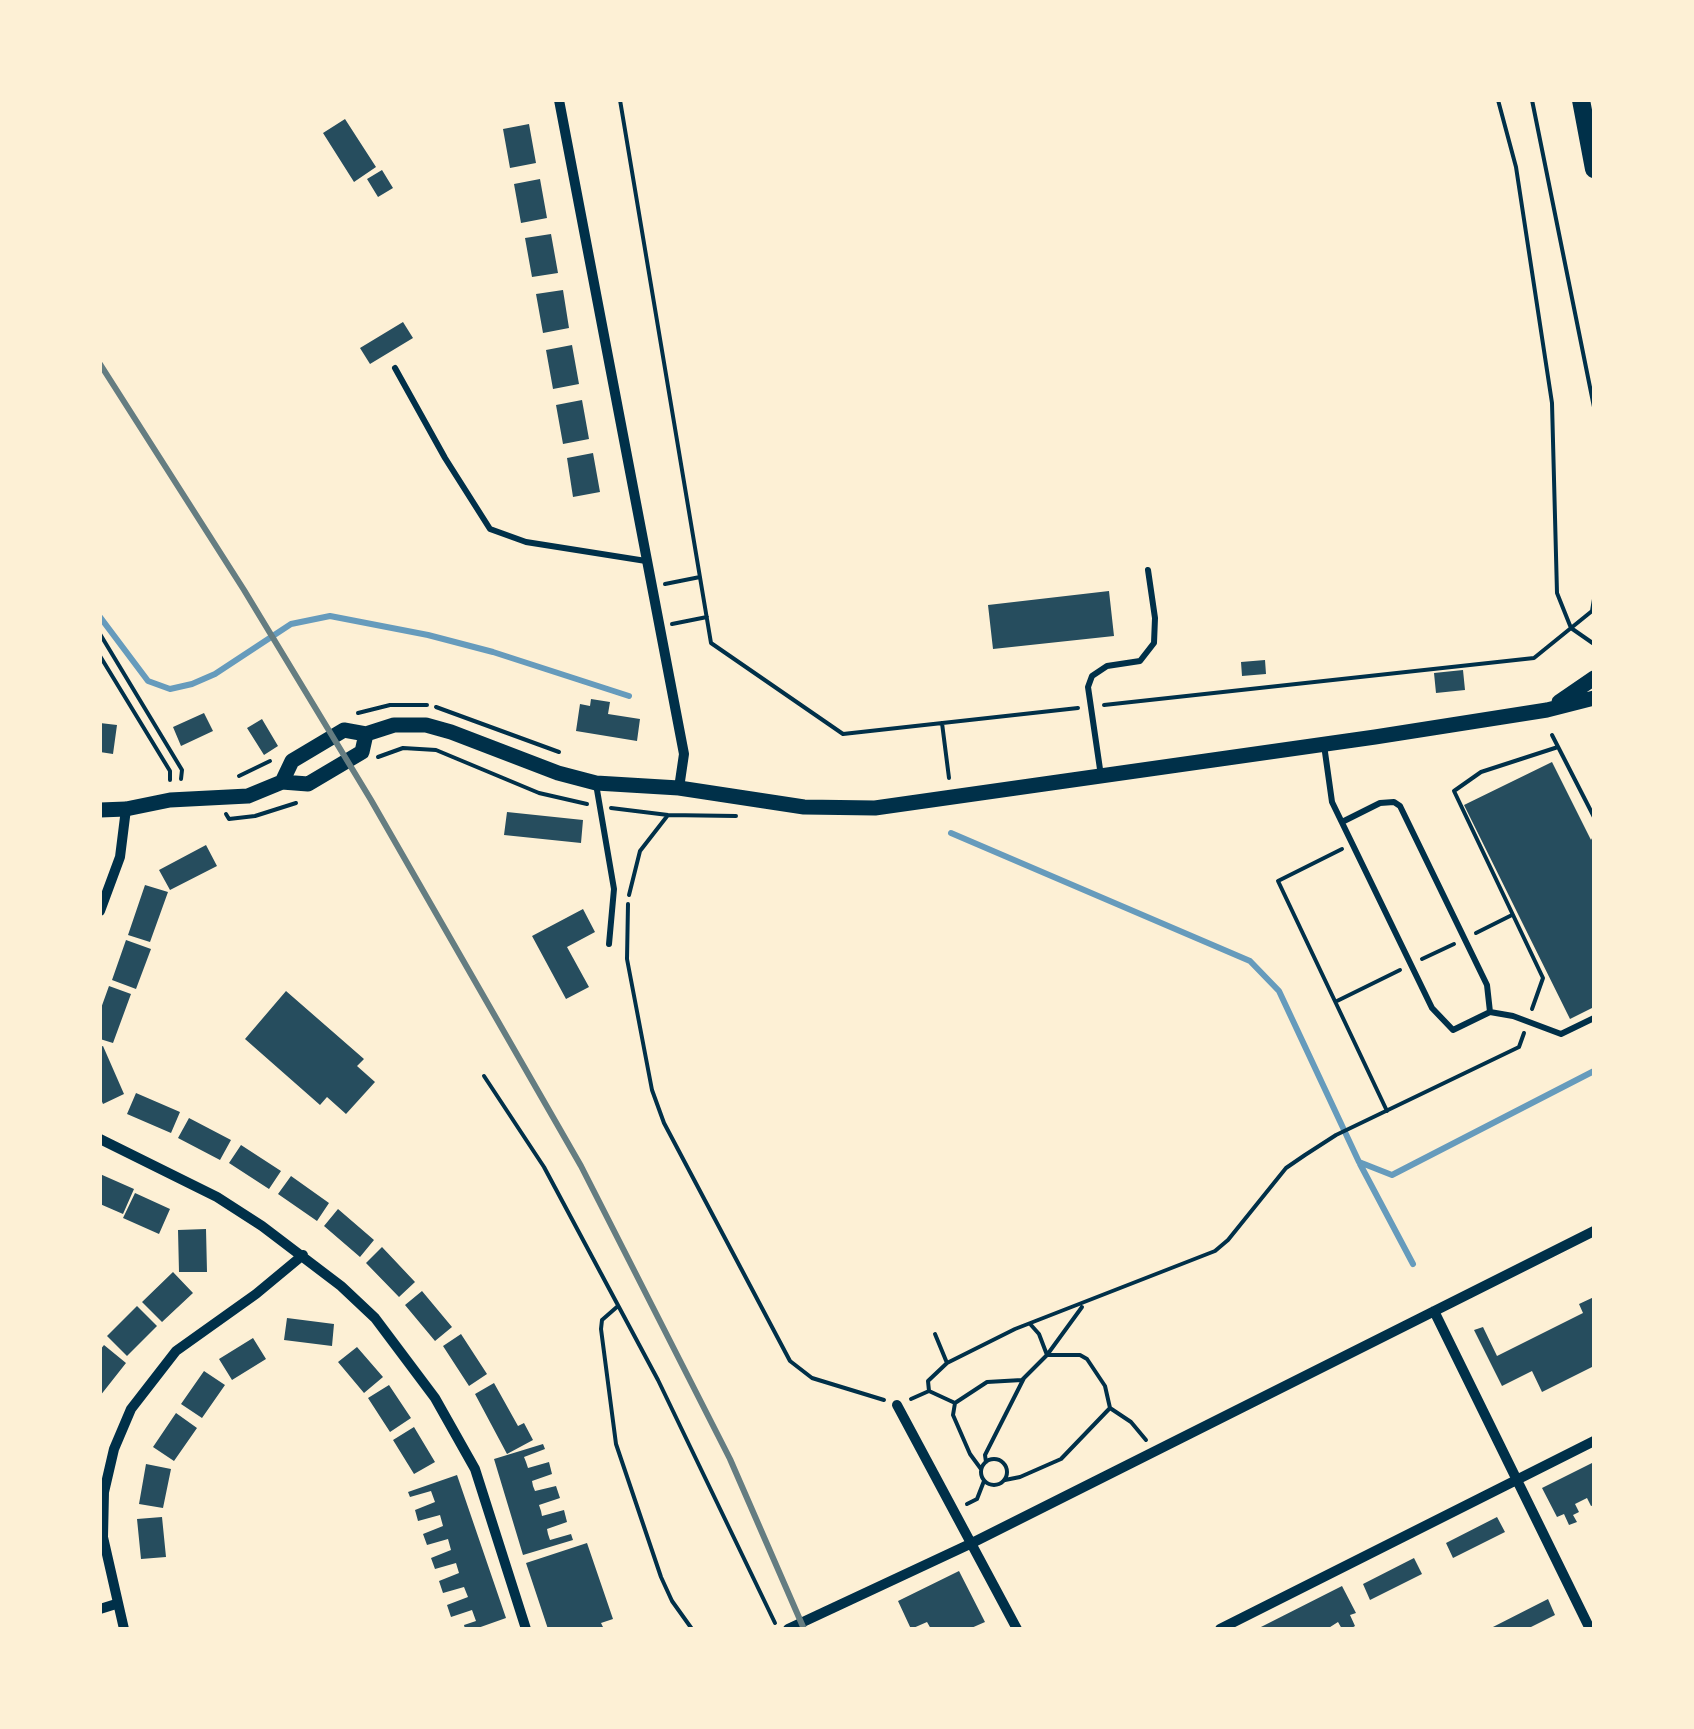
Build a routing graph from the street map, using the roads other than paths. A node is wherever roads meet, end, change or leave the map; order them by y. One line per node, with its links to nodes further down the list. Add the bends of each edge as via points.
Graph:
1 (559, 100): 5 (street)
2 (1581, 100): 3 (main road)
3 (1594, 169)
4 (395, 368): 5 (lane, via 490,529 526,542)
5 (647, 562): 15 (street, via 684,754)
6 (1148, 570): 12 (lane, via 1154,643 1140,661 1107,666 1088,686)
7 (1594, 678): 9 (street)
8 (1594, 698): 9 (street)
9 (1548, 710): 11 (street)
10 (366, 734): 13 (street, via 344,730 292,761); 13 (street, via 362,752 308,784); 14 (street, via 426,725)
11 (1324, 744): 12 (street); 18 (lane, via 1332,802)
12 (1100, 776): 15 (street, via 876,808 804,807)
13 (282, 782): 16 (street, via 248,796)
14 (596, 782): 15 (street); 20 (lane, via 614,888)
15 (678, 788)
16 (126, 809): 17 (street); 19 (street, via 120,857)
17 (100, 810)
18 (1342, 822): 21 (lane, via 1432,1008 1452,1030); 21 (lane, via 1380,803 1400,806 1487,985)
19 (100, 912)
20 (610, 944)
21 (1490, 1012): 22 (lane, via 1561,1034)
22 (1594, 1018)
23 (100, 1139): 25 (street, via 217,1197)
24 (1594, 1231): 26 (street)
25 (303, 1255): 31 (street, via 176,1351 131,1409 104,1492 102,1538); 35 (street, via 374,1318 435,1398 475,1469)
26 (1434, 1311): 29 (street); 30 (street)
27 (897, 1405): 30 (street)
28 (1594, 1441): 29 (street)
29 (1517, 1480): 33 (street); 38 (street)
30 (970, 1544): 36 (street); 37 (street)
31 (116, 1604): 32 (street); 34 (street)
32 (100, 1609)
33 (1590, 1628)
34 (124, 1629)
35 (526, 1629)
36 (788, 1629)
37 (1017, 1629)
38 (1220, 1629)

